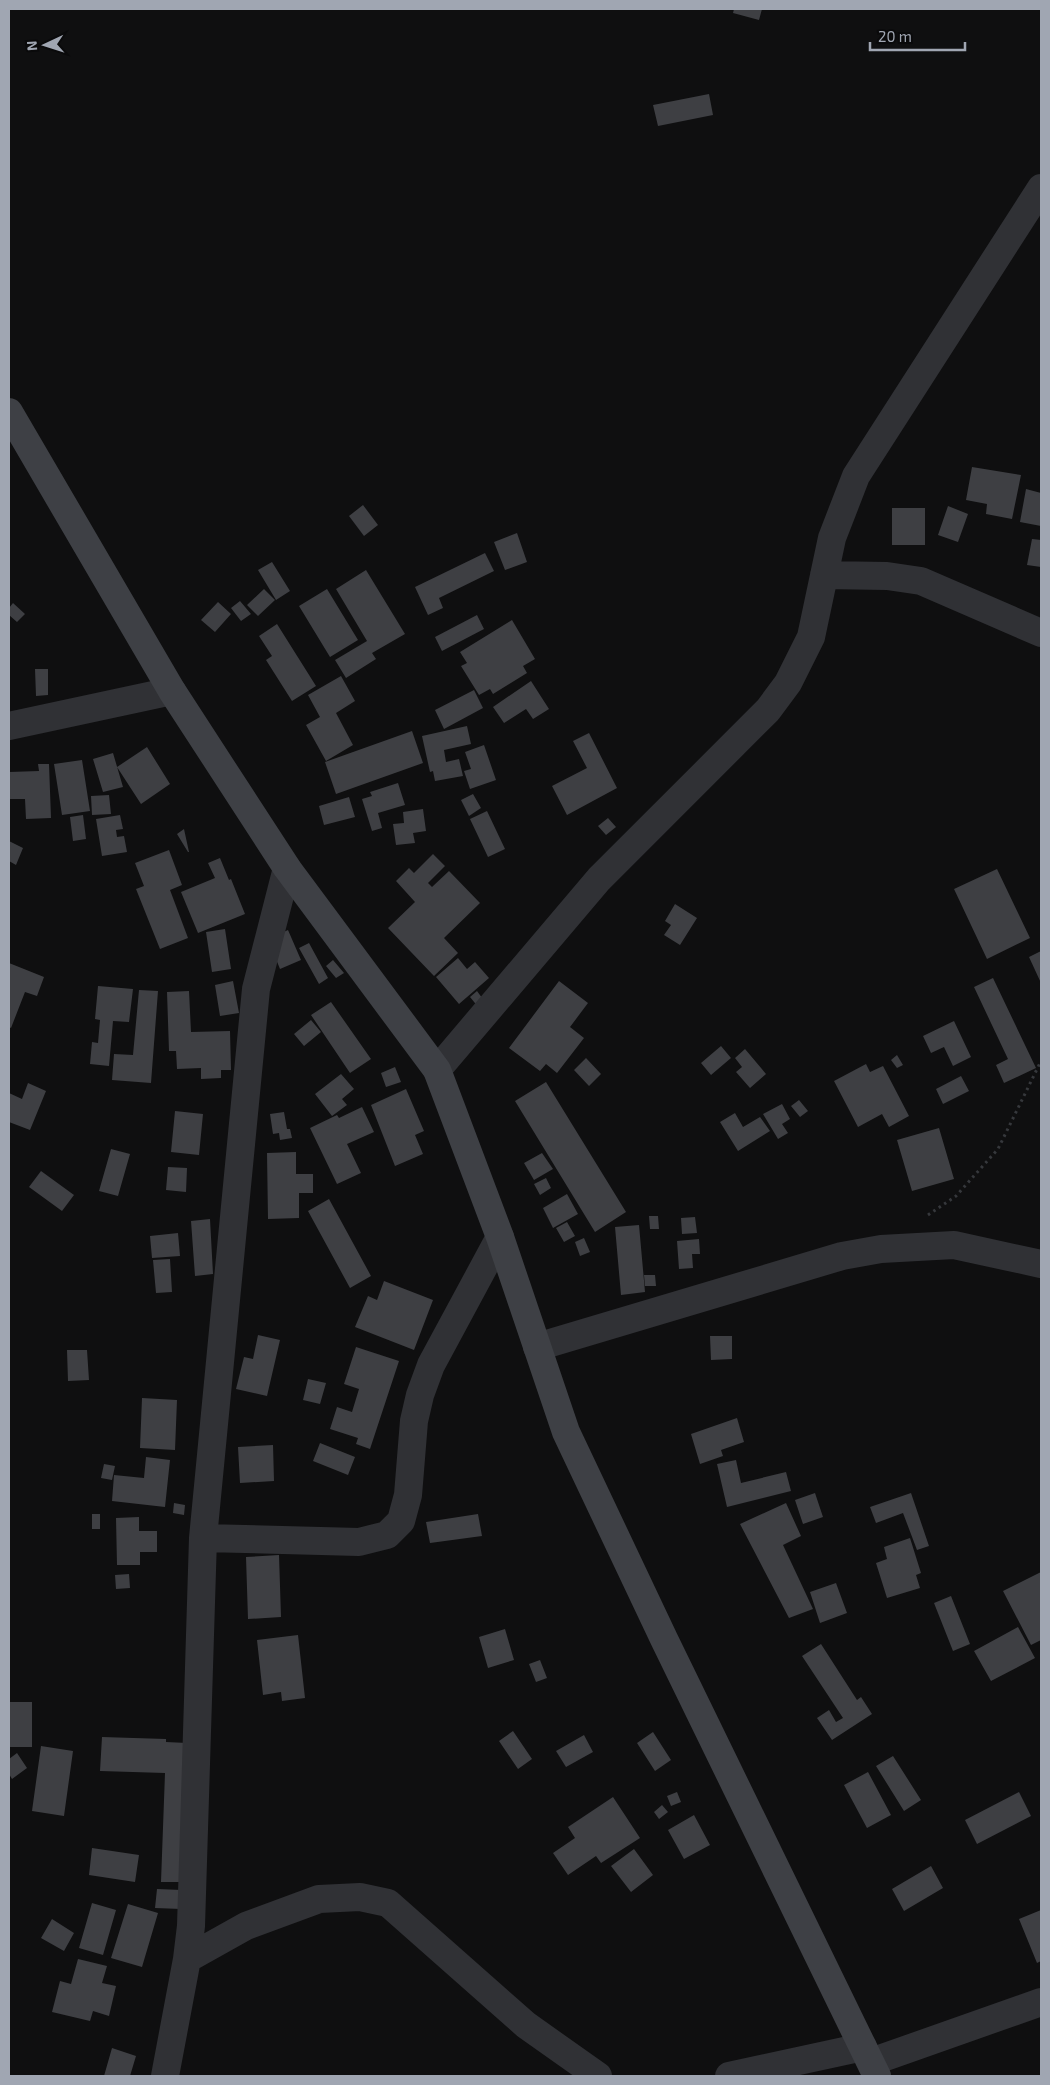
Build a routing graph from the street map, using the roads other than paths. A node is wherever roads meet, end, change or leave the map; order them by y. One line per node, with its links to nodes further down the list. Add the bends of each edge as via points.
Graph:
1 (1041, 188): 3 (street, via 856,476 832,538)
2 (9, 412): 5 (main road)
3 (824, 575): 4 (street, via 887,576 921,581); 8 (street, via 811,637 788,683 768,710 599,879)
4 (1041, 633)
5 (172, 691): 6 (street); 7 (main road)
6 (9, 726)
7 (288, 868): 8 (main road); 12 (street, via 256,989)
8 (437, 1070): 9 (main road)
9 (500, 1237): 11 (main road); 12 (street, via 431,1365 420,1395 414,1421 408,1496 401,1521 387,1535 359,1542)
10 (1041, 1264): 11 (street, via 954,1245 881,1249 842,1256)
11 (538, 1347): 15 (main road, via 566,1432)
12 (203, 1538): 13 (street, via 192,1916)
13 (187, 1959): 16 (street); 17 (street, via 246,1926 320,1899 360,1897 388,1903 526,2025)
14 (1041, 2002): 15 (street)
15 (870, 2062): 18 (street)
16 (165, 2076)
17 (596, 2076)
18 (729, 2076)

